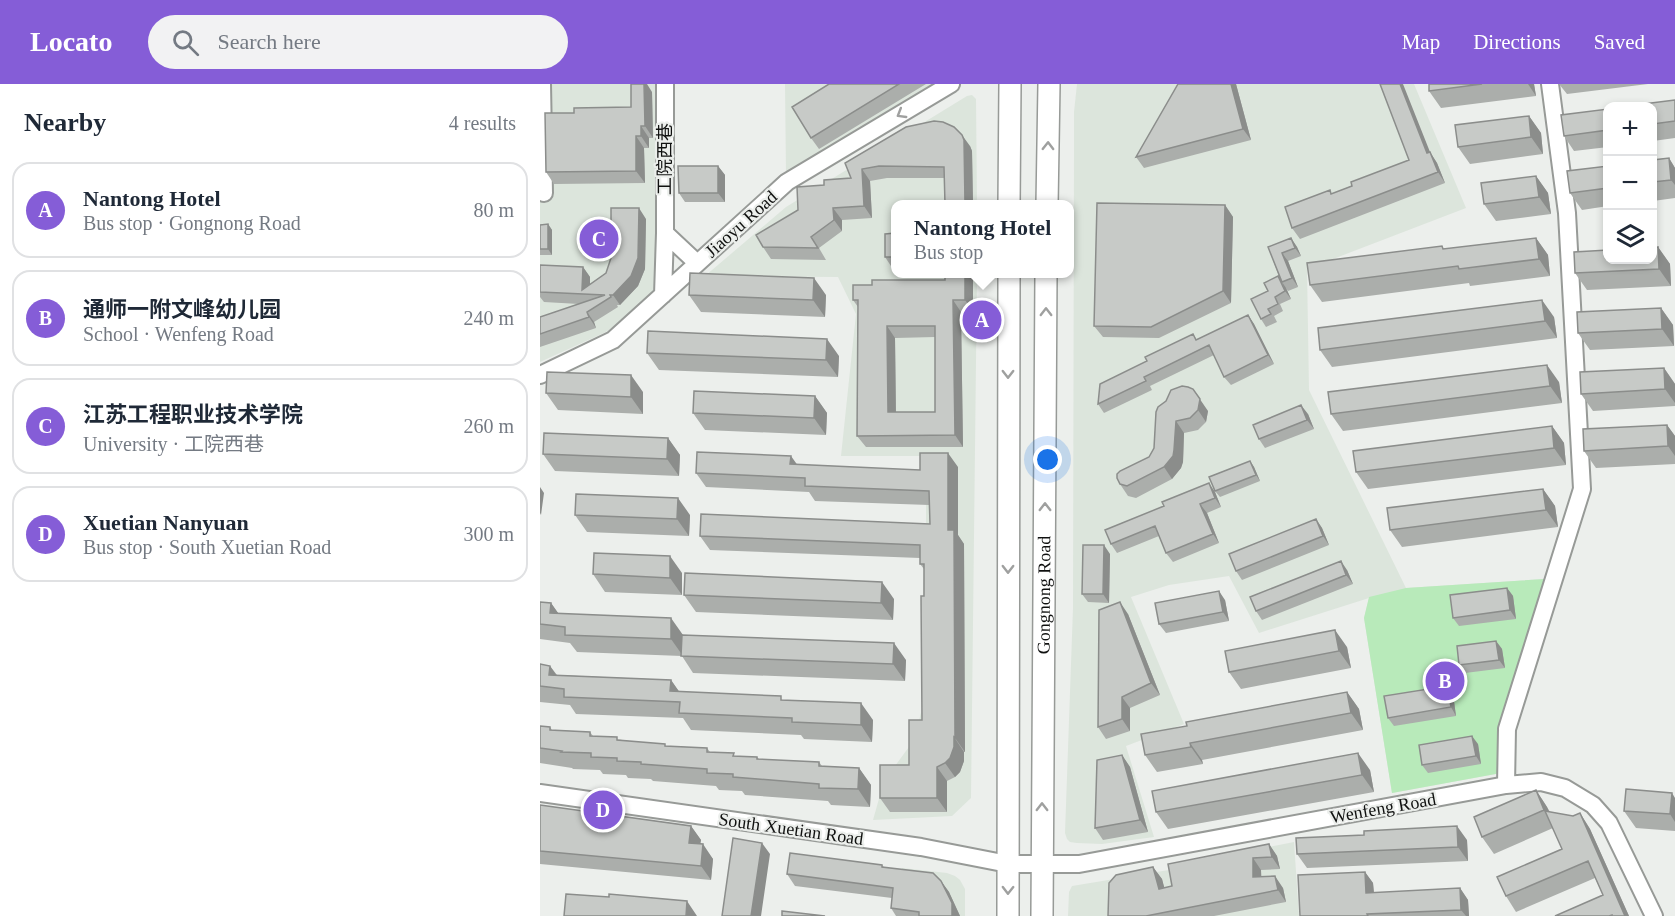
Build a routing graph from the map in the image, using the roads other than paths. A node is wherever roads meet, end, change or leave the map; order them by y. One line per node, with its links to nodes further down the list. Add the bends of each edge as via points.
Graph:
1 (542, 84): 7 (street)
2 (665, 84): 10 (street, 工院西巷)
3 (951, 84): 11 (street, Jiaoyu Road, one-way to 11, via 787,183)
4 (1010, 84): 8 (main road)
5 (1049, 84): 9 (main road, one-way to 5)
6 (1550, 84): 16 (street, via 1567,213 1582,489 1507,729)
7 (544, 193)
8 (1009, 200)
9 (1047, 200)
10 (665, 233): 11 (street); 14 (street, 工院西巷)
11 (697, 263): 14 (street, Jiaoyu Road)
12 (1009, 278): 18 (main road, Gongnong Road, one-way to 18)
13 (1046, 278): 19 (main road, Gongnong Road, one-way to 13)
14 (663, 295): 15 (street, Jiaoyu Road, via 613,340)
15 (540, 375)
16 (1506, 785): 19 (street, Wenfeng Road, via 1079,864); 22 (street, Wenfeng Road, via 1541,782 1565,788 1593,805 1610,823)
17 (540, 793): 18 (street, South Xuetian Road, via 921,847)
18 (1008, 864): 19 (street, South Xuetian Road); 20 (main road, Gongnong Road, one-way to 20)
19 (1042, 865): 21 (main road, Gongnong Road)
20 (1008, 916)
21 (1042, 916)
22 (1654, 916)

